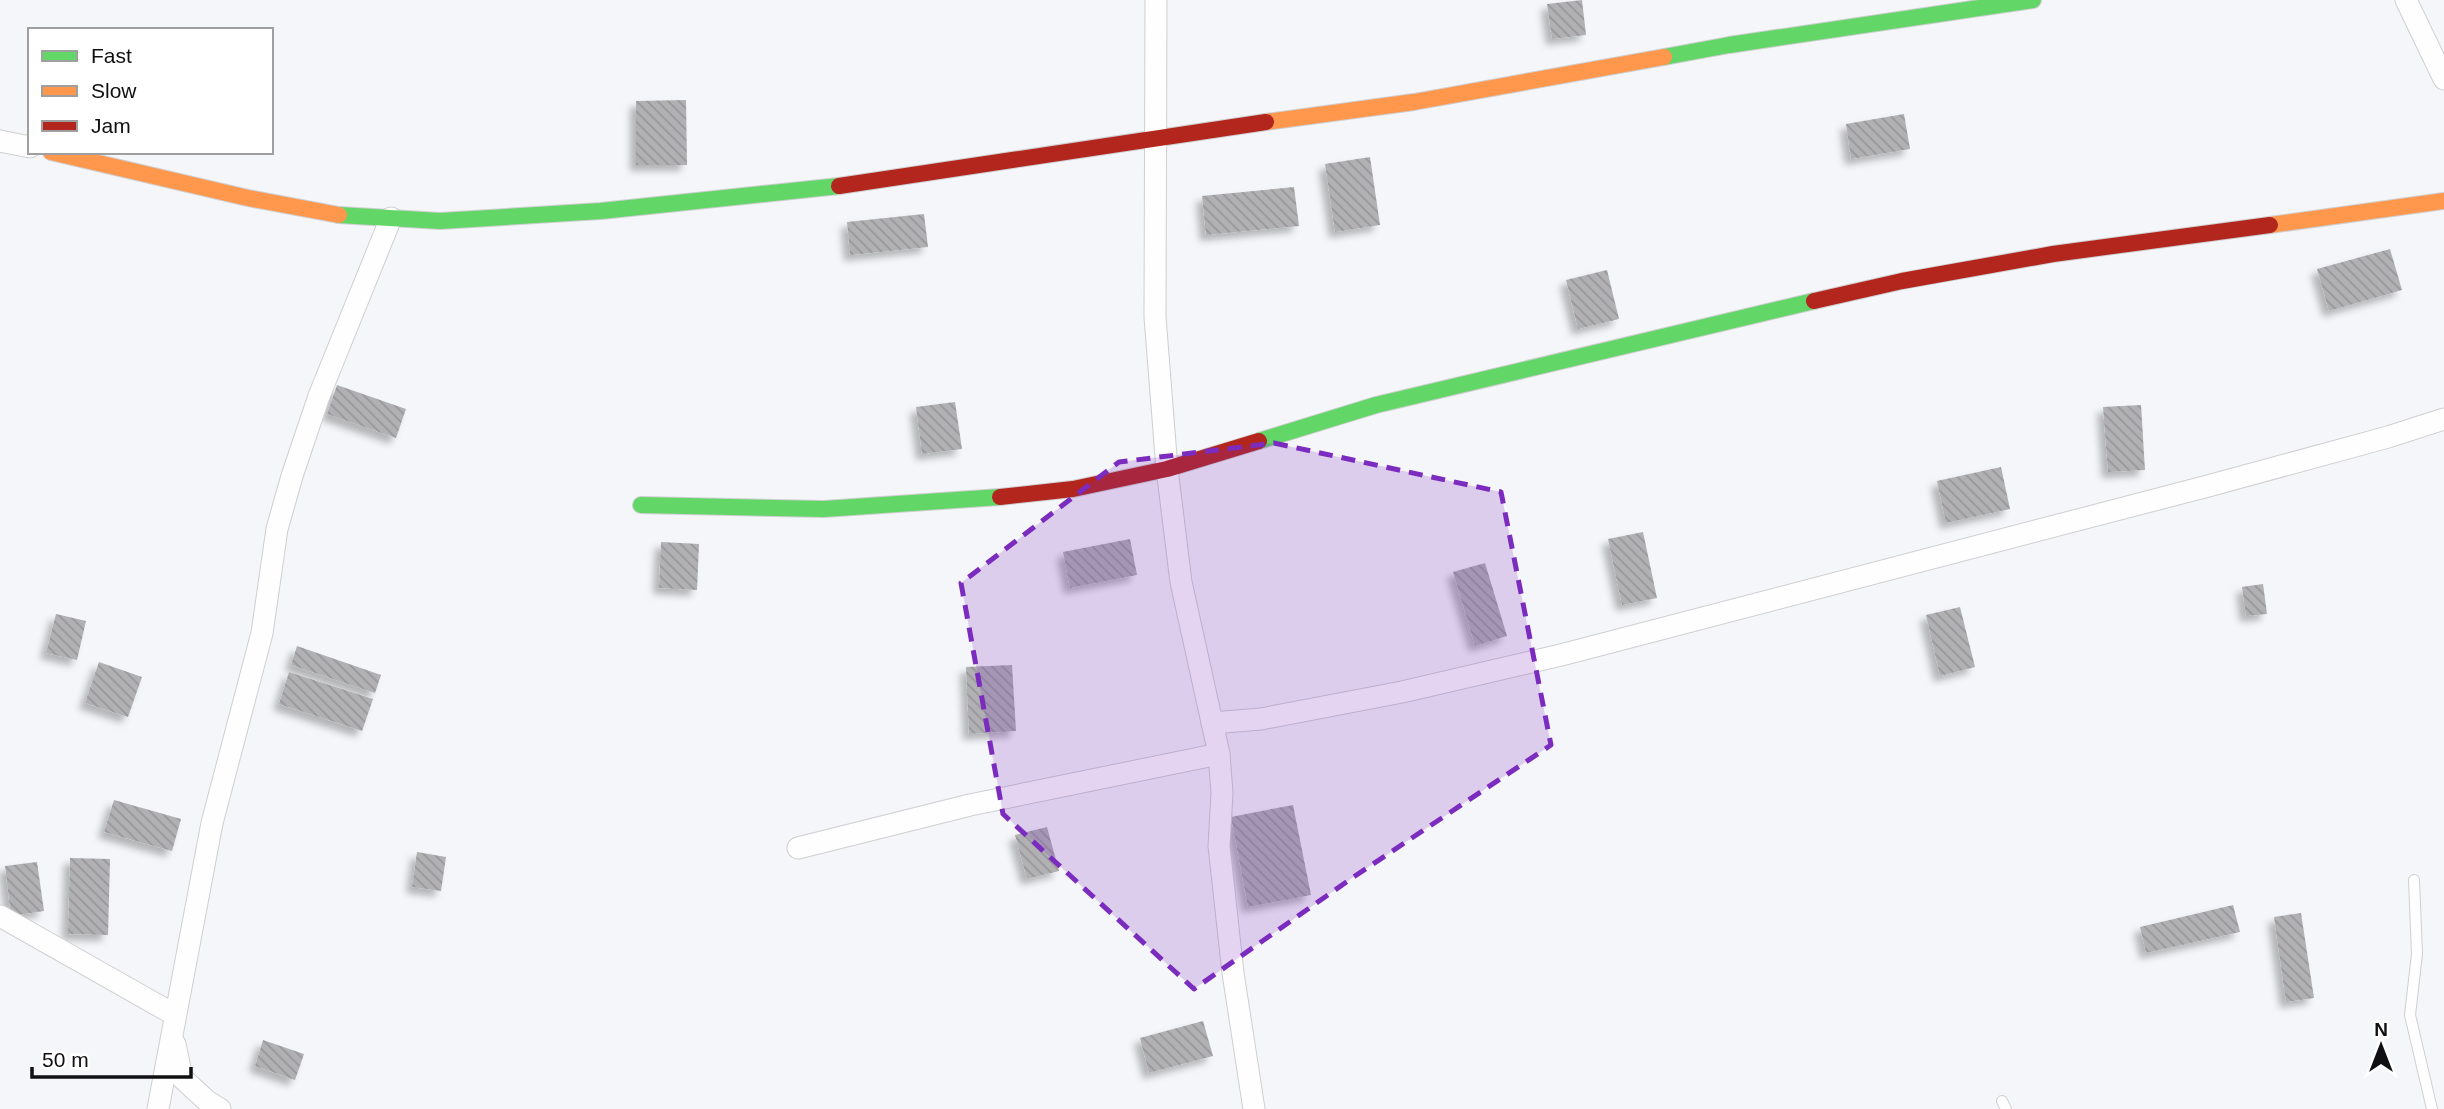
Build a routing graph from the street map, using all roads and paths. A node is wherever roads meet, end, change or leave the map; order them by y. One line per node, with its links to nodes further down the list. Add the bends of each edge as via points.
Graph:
1 (1156, 0): 5 (street)
2 (2033, 0): 5 (street, via 1728,45 1414,102)
3 (2406, 0): 4 (street)
4 (2444, 79)
5 (1154, 137): 10 (street, via 821,188 601,211 440,221); 12 (street, via 1155,317)
6 (0, 141): 7 (street)
7 (28, 148)
8 (60, 154): 10 (street, via 248,198 342,215)
9 (2444, 201): 12 (street, via 2053,254 1902,281 1376,405)
10 (391, 218): 19 (street, via 319,396 277,529 262,633 212,823)
11 (2444, 419): 14 (street, via 1561,655 1402,692 1261,719)
12 (1167, 469): 13 (street, via 1073,489 962,501 824,509); 14 (street, via 1181,582)
13 (641, 505)
14 (1212, 723): 15 (street)
15 (1219, 754): 16 (street); 23 (street, via 1219,846)
16 (798, 848)
17 (2414, 880): 24 (lane, via 2417,954 2410,1015)
18 (0, 916): 19 (street)
19 (174, 1023): 20 (street)
20 (172, 1082): 21 (street); 22 (street)
21 (158, 1109)
22 (220, 1109)
23 (1254, 1109)
24 (2432, 1109)

